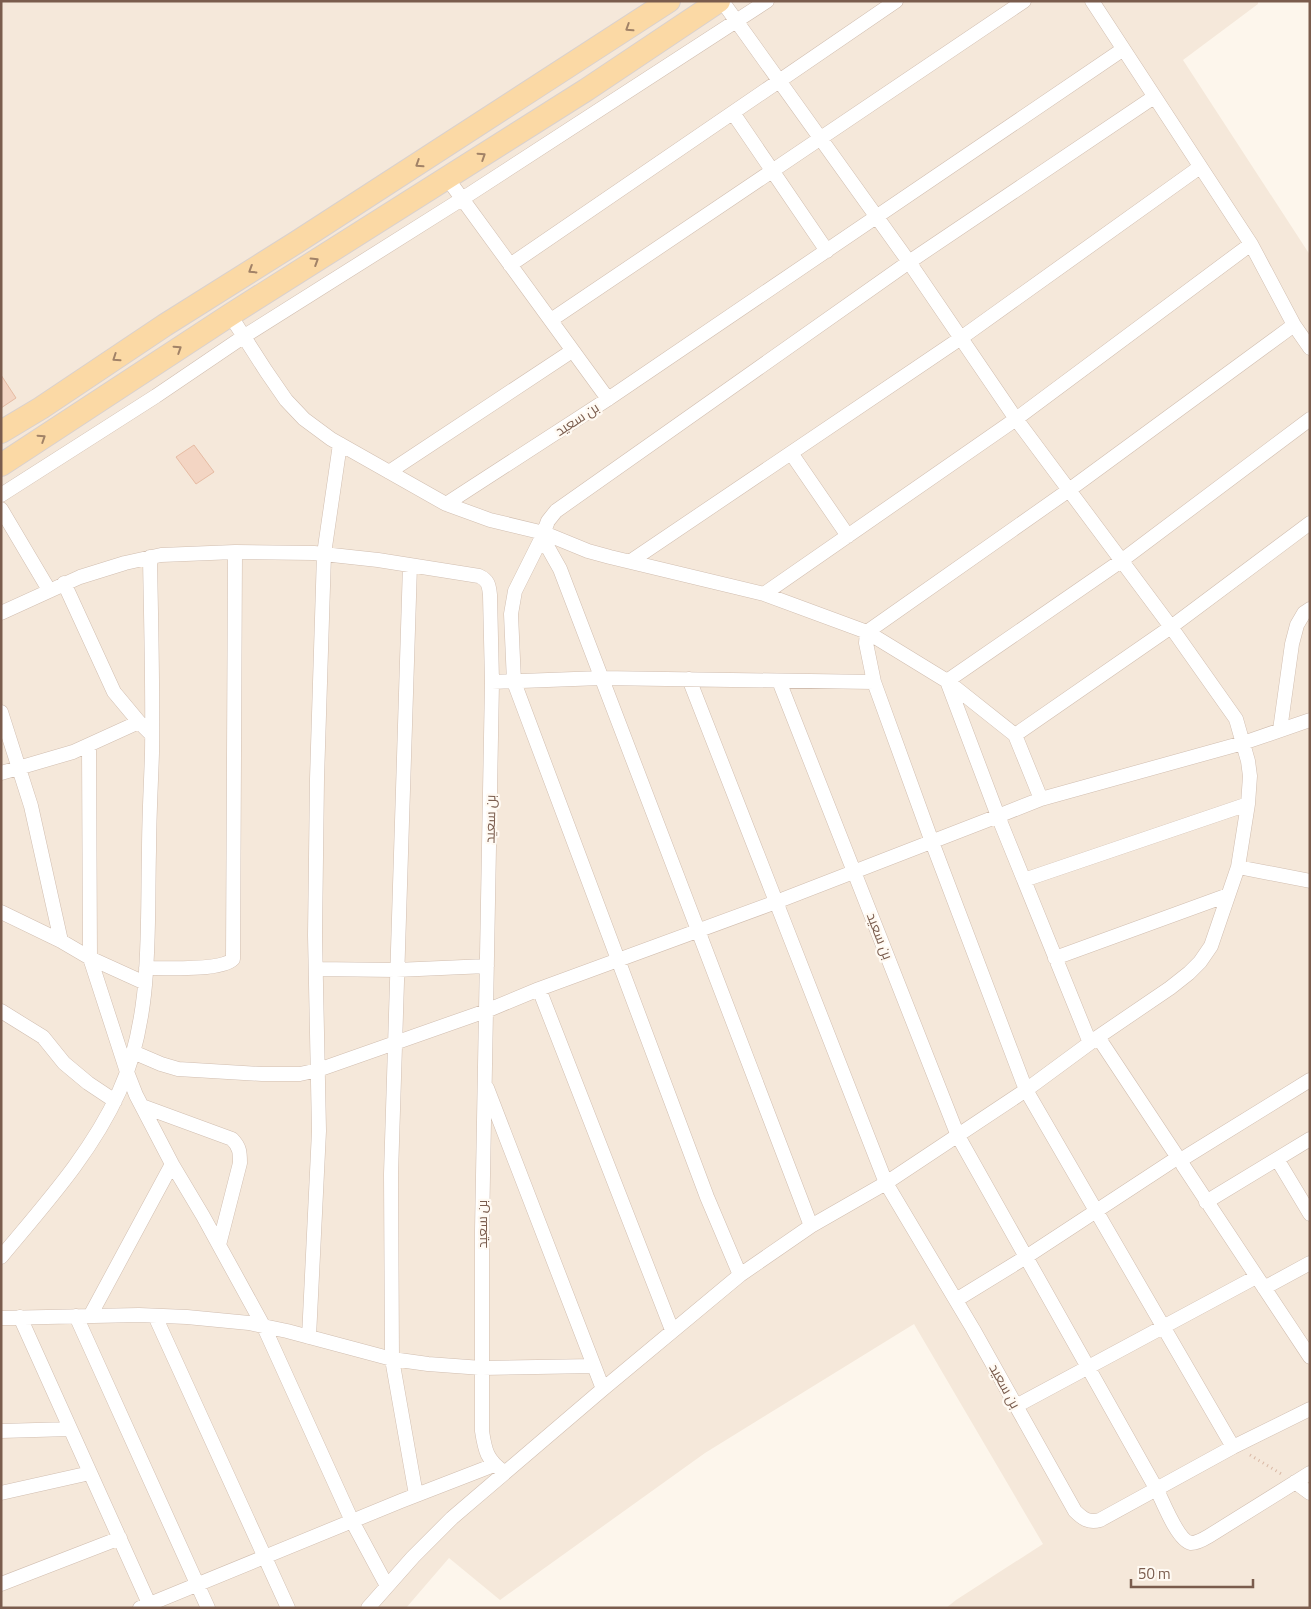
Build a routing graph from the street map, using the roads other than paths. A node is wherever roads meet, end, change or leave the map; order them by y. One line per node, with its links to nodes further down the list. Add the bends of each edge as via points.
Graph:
1 (669, 1): 32 (main road, one-way to 32)
2 (720, 1): 7 (street); 15 (main road, one-way to 2)
3 (767, 1): 7 (street)
4 (896, 1): 9 (street)
5 (1024, 1): 12 (street)
6 (1092, 1): 8 (street)
7 (736, 23): 9 (street); 16 (street)
8 (1122, 50): 10 (street); 17 (street)
9 (781, 81): 11 (street); 12 (street)
10 (1154, 98): 13 (street); 20 (street)
11 (733, 113): 14 (street); 21 (street)
12 (819, 138): 14 (street); 17 (street)
13 (1200, 167): 18 (street); 26 (street)
14 (772, 170): 19 (street); 23 (street)
15 (447, 178): 16 (street, بن سعيد); 22 (main road, one-way to 15)
16 (462, 199): 21 (street, بن سعيد); 25 (street)
17 (877, 217): 19 (street); 20 (street)
18 (1250, 244): 24 (street); 30 (street)
19 (827, 251): 29 (street)
20 (909, 262): 26 (street); 42 (street, via 556,511)
21 (510, 265): 23 (street, بن سعيد)
22 (230, 315): 25 (street); 35 (main road, one-way to 22)
23 (551, 320): 28 (street, بن سعيد)
24 (1294, 325): 27 (street); 37 (street)
25 (243, 337): 33 (street, via 286,400 304,419); 38 (street)
26 (961, 338): 30 (street); 34 (street)
27 (1310, 348)
28 (572, 352): 29 (street, بن سعيد); 36 (street)
29 (608, 399): 39 (street, بن سعيد)
30 (1016, 419): 37 (street); 43 (street)
31 (1310, 419): 48 (street)
32 (1, 432)
33 (340, 444): 36 (street); 45 (street)
34 (791, 453): 43 (street); 47 (street)
35 (1, 465)
36 (389, 472): 39 (street)
37 (1069, 490): 48 (street); 56 (street)
38 (1, 495)
39 (446, 504): 42 (street)
40 (1, 509): 51 (street)
41 (1310, 523): 55 (street)
42 (543, 535): 47 (street, via 588,551); 57 (street, via 560,568); 62 (street, via 514,598 511,614)
43 (848, 536): 52 (street)
44 (235, 552): 45 (street); 46 (street); 91 (street, via 233,959 210,967)
45 (324, 554): 49 (street); 92 (street, via 317,779)
46 (150, 557): 50 (street, via 125,562); 68 (street)
47 (631, 561): 52 (street)
48 (1121, 562): 55 (street); 60 (street)
49 (410, 565): 61 (street, بن سعيد, via 479,576 488,582); 93 (street)
50 (64, 584): 51 (street); 66 (street, via 114,692)
51 (49, 590): 54 (street)
52 (764, 594): 56 (street)
53 (1310, 609): 67 (street, via 1297,625 1292,644)
54 (1, 613)
55 (1171, 627): 69 (street); 70 (street, via 1236,719)
56 (867, 632): 60 (street); 63 (street, via 866,643)
57 (601, 678): 58 (street); 62 (street); 85 (street)
58 (689, 679): 59 (street); 83 (street, بن سعيد)
59 (780, 681): 63 (street); 79 (street, بن سعيد)
60 (947, 681): 69 (street); 76 (street)
61 (492, 682): 62 (street); 90 (street, بن سعيد)
62 (514, 682): 89 (street)
63 (874, 682): 77 (street)
64 (1, 712): 72 (street)
65 (1310, 720): 67 (street)
66 (138, 722): 68 (street); 71 (street)
67 (1280, 730): 70 (street)
68 (152, 735): 91 (street)
69 (1016, 735): 74 (street)
70 (1243, 743): 74 (street); 75 (street, via 1250,776)
71 (89, 745): 72 (street); 87 (street)
72 (19, 768): 73 (street); 86 (street, via 31,806)
73 (1, 773)
74 (1041, 800): 76 (street)
75 (1248, 804): 78 (street); 80 (street)
76 (998, 816): 77 (street); 80 (street)
77 (932, 842): 79 (street); 105 (street)
78 (1238, 867): 81 (street); 82 (street)
79 (854, 872): 83 (street); 108 (street, بن سعيد)
80 (1024, 880): 88 (street)
81 (1310, 881)
82 (1228, 895): 88 (street); 98 (street, via 1210,946 1200,962 1170,988)
83 (776, 902): 85 (street); 113 (street, بن سعيد)
84 (1, 912): 86 (street)
85 (698, 930): 89 (street); 118 (street)
86 (61, 941): 87 (street)
87 (90, 958): 94 (street); 102 (street)
88 (1055, 958): 98 (street)
89 (618, 959): 95 (street); 123 (street, via 707,1197)
90 (487, 966): 93 (street); 97 (street, بن سعيد)
91 (146, 968): 94 (street)
92 (316, 970): 93 (street); 101 (street)
93 (396, 970): 99 (street)
94 (145, 983): 100 (street)
95 (539, 989): 97 (street); 132 (street)
96 (1, 1011): 106 (street, via 43,1037 64,1063)
97 (486, 1011): 99 (street); 103 (street, بن سعيد)
98 (1094, 1040): 105 (street); 110 (street)
99 (394, 1043): 101 (street); 135 (street)
100 (133, 1052): 101 (street, via 178,1069 262,1074 300,1074); 102 (street)
101 (318, 1070): 133 (street, via 319,1131)
102 (127, 1072): 106 (street); 107 (street)
103 (484, 1080): 136 (street); 137 (street, بن سعيد)
104 (1310, 1080): 110 (street)
105 (1026, 1090): 108 (street); 116 (street)
106 (115, 1101): 120 (street, via 63,1183)
107 (142, 1106): 112 (street); 119 (street, via 232,1139 237,1144 240,1163)
108 (958, 1136): 113 (street); 121 (street, بن سعيد)
109 (1310, 1139): 111 (street)
110 (1178, 1159): 115 (street); 116 (street)
111 (1277, 1159): 114 (street); 115 (street)
112 (172, 1164): 119 (street); 126 (street)
113 (886, 1183): 118 (street); 125 (street, بن سعيد)
114 (1305, 1195): 117 (street)
115 (1206, 1202): 124 (street)
116 (1096, 1210): 121 (street); 131 (street)
117 (1310, 1214)
118 (811, 1226): 123 (street)
119 (219, 1245): 130 (street)
120 (1, 1257)
121 (1026, 1258): 125 (street); 138 (street, بن سعيد)
122 (1310, 1263): 124 (street)
123 (740, 1275): 132 (street)
124 (1260, 1283): 131 (street); 134 (street)
125 (956, 1300): 140 (street, بن سعيد)
126 (83, 1316): 127 (street); 128 (street); 157 (street)
127 (155, 1316): 130 (street); 155 (street)
128 (20, 1317): 129 (street); 142 (street)
129 (1, 1318)
130 (264, 1327): 133 (street); 153 (street)
131 (1164, 1327): 138 (street); 144 (street)
132 (672, 1330): 139 (street)
133 (309, 1337): 135 (street)
134 (1310, 1357)
135 (392, 1359): 137 (street); 152 (street)
136 (594, 1366): 137 (street); 139 (street)
137 (482, 1368): 145 (street, بن سعيد, via 483,1437 489,1458)
138 (1088, 1368): 140 (street); 149 (street, بن سعيد)
139 (603, 1389): 145 (street)
140 (1016, 1406): 149 (street, بن سعيد, via 1075,1511 1085,1520 1100,1520)
141 (1310, 1409): 144 (street)
142 (70, 1429): 143 (street); 146 (street)
143 (1, 1431)
144 (1234, 1447): 149 (street)
145 (499, 1469): 152 (street); 158 (street)
146 (90, 1473): 150 (street); 154 (street)
147 (1310, 1473): 148 (street)
148 (1295, 1482): 149 (street, بن سعيد, via 1194,1543 1180,1536); 151 (street)
149 (1157, 1490)
150 (1, 1493)
151 (1310, 1493)
152 (416, 1495): 153 (street)
153 (352, 1521): 155 (street); 158 (street)
154 (120, 1538): 156 (street); 159 (street)
155 (264, 1557): 157 (street); 161 (street)
156 (1, 1584)
157 (197, 1584): 159 (street); 160 (street)
158 (387, 1586): 162 (street)
159 (147, 1606)
160 (208, 1608)
161 (288, 1608)
162 (368, 1608)

